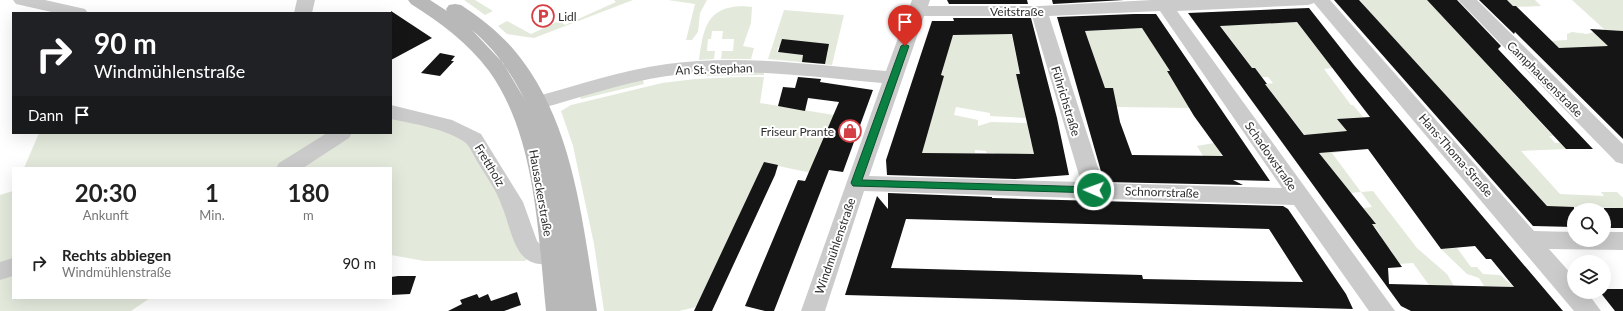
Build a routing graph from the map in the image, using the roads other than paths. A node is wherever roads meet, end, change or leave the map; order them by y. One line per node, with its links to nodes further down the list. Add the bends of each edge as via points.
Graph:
1 (22, 0): 11 (street)
2 (306, 0): 12 (street)
3 (417, 0): 24 (main road, Hausackerstraße, via 448,21 486,55 504,78 520,108 540,175)
4 (442, 0): 14 (main road, Hausackerstraße, via 479,27 502,50 521,73)
5 (1308, 0): 8 (street, Veitstraße)
6 (1322, 0): 22 (street, Hans-Thoma-Straße)
7 (1467, 0): 17 (street, Camphausenstraße)
8 (1164, 3): 10 (street, Veitstraße); 21 (street, Schadowstraße)
9 (919, 6): 10 (street, Veitstraße); 13 (street, Windmühlenstraße)
10 (1039, 11): 20 (street, Führichstraße)
11 (75, 12)
12 (303, 12)
13 (893, 78): 14 (street, An St. Stephan, via 725,66 641,75); 19 (street, Windmühlenstraße)
14 (538, 103): 28 (main road, Hausackerstraße, via 556,154)
15 (392, 112): 24 (street, Frettholz, via 445,125 474,139 512,202 527,246 535,254)
16 (340, 134): 18 (street)
17 (1623, 157)
18 (289, 167)
19 (856, 183): 20 (street, Schnorrstraße); 29 (street, Windmühlenstraße)
20 (1094, 190): 21 (street, Schnorrstraße)
21 (1300, 197): 30 (street, Schadowstraße)
22 (1530, 240): 23 (street); 31 (street, Hans-Thoma-Straße)
23 (1623, 241)
24 (552, 255): 27 (main road, Hausackerstraße)
25 (12, 267): 26 (street)
26 (0, 271)
27 (559, 311)
28 (584, 311)
29 (813, 311)
30 (1382, 311)
31 (1589, 311)

